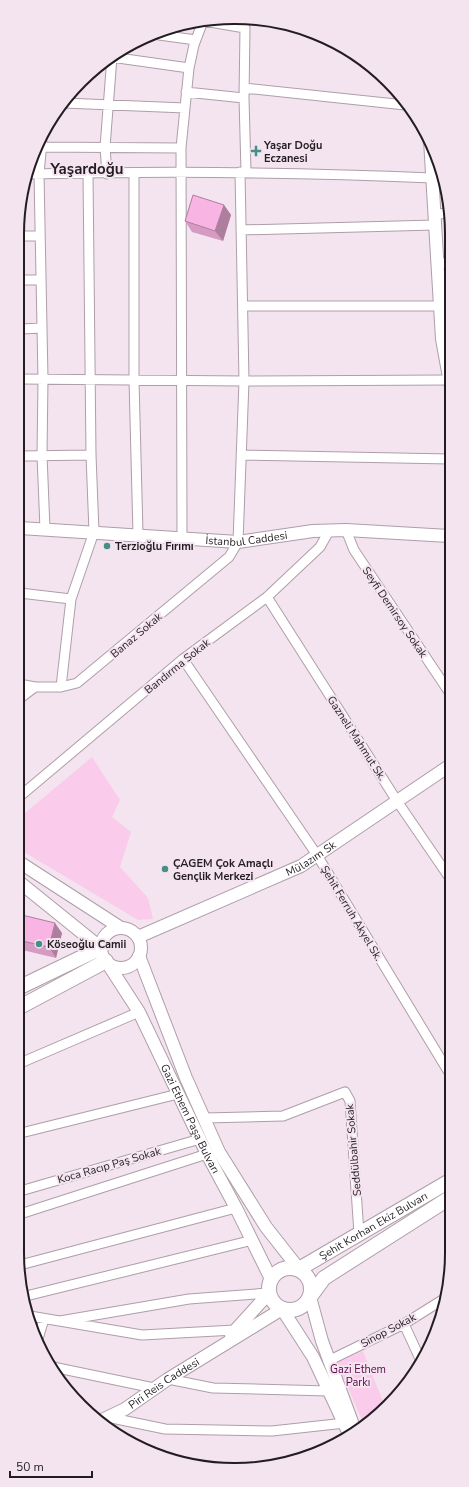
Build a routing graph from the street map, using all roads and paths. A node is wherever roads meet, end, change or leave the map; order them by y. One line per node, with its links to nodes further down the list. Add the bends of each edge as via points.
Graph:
1 (228, 24): 8 (street, via 245,28)
2 (202, 27): 4 (street)
3 (165, 36): 4 (street)
4 (196, 40): 7 (street)
5 (119, 58): 7 (street)
6 (111, 64): 12 (street)
7 (189, 68): 9 (street)
8 (244, 88): 10 (street); 13 (street)
9 (186, 92): 10 (street); 14 (street)
10 (244, 98): 20 (street)
11 (70, 103): 12 (street)
12 (108, 104): 14 (street); 16 (street)
13 (401, 105)
14 (184, 108): 17 (street)
15 (44, 145): 16 (street)
16 (105, 147): 17 (street); 24 (street)
17 (181, 148): 26 (street)
18 (40, 153): 22 (street)
19 (434, 166): 27 (main road)
20 (243, 172): 26 (street); 27 (street); 30 (street)
21 (33, 174): 22 (street)
22 (39, 174): 23 (street); 32 (street)
23 (88, 174): 24 (street); 45 (street)
24 (107, 174): 25 (street)
25 (134, 174): 26 (street); 46 (street)
26 (181, 174): 47 (street)
27 (432, 178): 29 (main road)
28 (444, 215): 29 (street)
29 (435, 220): 30 (street); 34 (main road)
30 (242, 230): 37 (street)
31 (24, 236): 32 (street)
32 (40, 236): 36 (street)
33 (445, 263): 34 (street)
34 (438, 264): 38 (main road)
35 (24, 280): 36 (street)
36 (41, 280): 40 (street)
37 (243, 306): 38 (street); 48 (street)
38 (443, 310): 41 (main road, via 442,339)
39 (24, 328): 40 (street)
40 (42, 328): 43 (street)
41 (445, 355)
42 (445, 377): 48 (street)
43 (43, 378): 44 (street); 45 (street); 52 (street)
44 (24, 379)
45 (90, 379): 46 (street); 49 (street)
46 (134, 380): 47 (street); 59 (street)
47 (182, 380): 48 (street); 61 (street)
48 (244, 381): 50 (street)
49 (91, 455): 52 (street); 58 (street)
50 (241, 455): 53 (street); 62 (street)
51 (24, 456): 52 (street)
52 (42, 456): 55 (street)
53 (445, 459)
54 (24, 528): 55 (main road, İstanbul Caddesi)
55 (46, 529): 58 (main road, İstanbul Caddesi)
56 (329, 530): 57 (main road, İstanbul Caddesi); 62 (main road, İstanbul Caddesi); 64 (street, Bandırma Sokak, via 320,547)
57 (346, 530): 60 (main road, İstanbul Caddesi); 69 (street, Seyfi Demirsoy Sokak, via 354,550)
58 (94, 532): 59 (main road, İstanbul Caddesi); 65 (street)
59 (138, 534): 61 (main road, İstanbul Caddesi)
60 (445, 536)
61 (182, 538): 62 (main road, İstanbul Caddesi)
62 (238, 542): 68 (street, Banaz Sokak, via 229,557 77,683)
63 (24, 593): 65 (street)
64 (267, 597): 66 (street, Bandırma Sokak); 74 (street, Gazneli Mahmut Sk.)
65 (71, 599): 68 (street)
66 (182, 659): 73 (street, Bandırma Sokak); 75 (street, Şehit Ferruh Akyel Sk.)
67 (24, 685): 70 (street, Banaz Sokak)
68 (61, 686): 70 (street, Banaz Sokak)
69 (445, 686)
70 (35, 687): 71 (street)
71 (24, 695)
72 (445, 769): 74 (main road, Mülazım Sk)
73 (24, 793)
74 (397, 801): 75 (main road, Mülazım Sk); 77 (street, Gazneli Mahmut Sk.)
75 (317, 855): 80 (main road, Mülazım Sk, via 301,866); 87 (street, Şehit Ferruh Akyel Sk.)
76 (24, 865): 79 (main road)
77 (445, 871)
78 (24, 886): 81 (main road, Gazi Ethem Paşa Bulvarı)
79 (121, 928): 80 (main road, via 134,932); 81 (main road, via 105,936)
80 (138, 937): 82 (main road, via 141,950)
81 (104, 954): 82 (main road, via 111,965 124,968 130,966); 83 (main road); 84 (main road); 85 (main road, Gazi Ethem Paşa Bulvarı)
82 (139, 956): 89 (main road, Gazi Ethem Paşa Bulvarı, via 186,1078)
83 (24, 986)
84 (24, 1004)
85 (139, 1012): 86 (street); 88 (main road, Gazi Ethem Paşa Bulvarı)
86 (24, 1061)
87 (445, 1063)
88 (178, 1094): 90 (street); 91 (main road, Gazi Ethem Paşa Bulvarı)
89 (205, 1118): 98 (street, Seddülbahir Sokak, via 283,1116 344,1092 350,1101); 101 (main road, Gazi Ethem Paşa Bulvarı, via 222,1158 266,1227)
90 (24, 1132)
91 (200, 1139): 92 (main road, Gazi Ethem Paşa Bulvarı); 94 (street, Koca Racıp Paş Sokak)
92 (207, 1154): 96 (main road, Gazi Ethem Paşa Bulvarı); 97 (street)
93 (445, 1184): 98 (main road, Şehit Korhan Ekiz Bulvarı)
94 (24, 1190)
95 (445, 1200): 105 (main road, Şehit Korhan Ekiz Bulvarı, via 324,1278)
96 (236, 1208): 99 (main road, Gazi Ethem Paşa Bulvarı); 100 (street)
97 (24, 1213)
98 (359, 1234): 101 (main road, Şehit Korhan Ekiz Bulvarı)
99 (253, 1240): 102 (main road, Gazi Ethem Paşa Bulvarı); 104 (street)
100 (24, 1265)
101 (299, 1269): 102 (main road, via 286,1267); 105 (main road, via 309,1278)
102 (271, 1279): 103 (main road)
103 (269, 1293): 107 (main road, via 276,1305); 110 (street, via 189,1299); 112 (main road, Piri Reis Caddesi)
104 (28, 1295)
105 (310, 1297): 107 (main road, via 301,1307); 116 (main road)
106 (439, 1303): 111 (street, Sinop Sokak)
107 (282, 1309): 114 (main road, Piri Reis Caddesi); 120 (main road, via 313,1357)
108 (34, 1317): 109 (street)
109 (44, 1319): 110 (street); 113 (street)
110 (60, 1322): 112 (street, via 142,1335)
111 (404, 1324): 115 (street); 116 (street, Sinop Sokak)
112 (235, 1330): 114 (main road, Piri Reis Caddesi)
113 (40, 1333)
114 (224, 1344): 118 (main road, Piri Reis Caddesi)
115 (418, 1356)
116 (328, 1361): 123 (main road)
117 (58, 1368): 119 (street)
118 (168, 1379): 119 (main road, Piri Reis Caddesi); 120 (street, via 213,1388)
119 (154, 1388): 121 (main road, Piri Reis Caddesi, via 125,1409)
120 (328, 1392): 122 (main road)
121 (105, 1419): 122 (street, via 165,1429 272,1431)
122 (345, 1423): 124 (main road)
123 (353, 1426)
124 (348, 1430)

